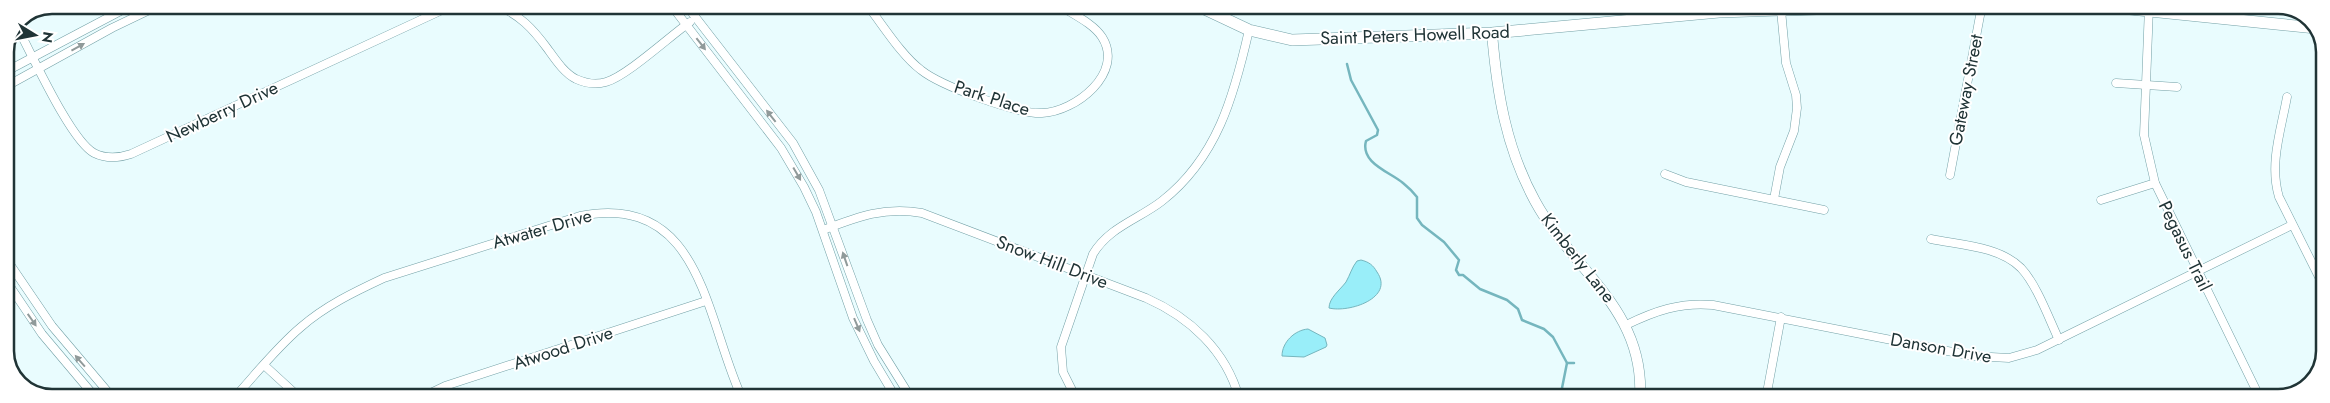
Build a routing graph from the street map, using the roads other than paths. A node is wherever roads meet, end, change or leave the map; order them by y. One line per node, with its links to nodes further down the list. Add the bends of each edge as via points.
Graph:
1 (115, 14): 21 (street)
2 (139, 14): 23 (street, one-way to 2)
3 (433, 14): 23 (street, Newberry Drive, via 124,156 103,156 84,146)
4 (514, 14): 16 (street, via 530,26 575,78 597,84 621,74)
5 (678, 14): 16 (street)
6 (693, 14): 15 (street)
7 (875, 14): 8 (street, Park Place, via 912,62 930,76 1018,110 1041,113 1065,108 1086,94 1102,76 1108,58 1108,50 1100,34)
8 (1072, 14)
9 (1215, 14): 18 (main road, Saint Peters Howell Road)
10 (1670, 14): 20 (main road, Saint Peters Howell Road)
11 (1781, 14): 32 (street, via 1786,63 1797,108 1794,131 1780,167)
12 (1980, 14): 30 (street, Gateway Street)
13 (2149, 14): 26 (street, Pegasus Trail)
14 (2199, 14): 17 (main road)
15 (696, 18): 16 (street); 36 (street, one-way to 15, via 793,143)
16 (686, 25): 37 (street, one-way to 37, via 781,148 804,187)
17 (2307, 27)
18 (1249, 30): 20 (main road, Saint Peters Howell Road, via 1292,40); 42 (street, via 1226,115 1196,169 1162,201 1125,223 1100,243)
19 (19, 31): 21 (street, Newberry Drive)
20 (1492, 33): 46 (street, Kimberly Lane, via 1500,107 1518,165 1534,200 1552,230 1607,295)
21 (34, 57): 22 (street); 23 (street, Newberry Drive)
22 (14, 67)
23 (40, 68): 24 (street)
24 (14, 82)
25 (2116, 82): 26 (street)
26 (2146, 85): 27 (street); 31 (street, Pegasus Trail, via 2144,135)
27 (2177, 88)
28 (2287, 97): 35 (street, via 2274,175 2279,197)
29 (1665, 174): 32 (street, via 1686,182)
30 (1950, 175)
31 (2155, 183): 33 (street); 40 (street, Pegasus Trail)
32 (1774, 199): 34 (street)
33 (2101, 200)
34 (1824, 210)
35 (2292, 225): 40 (street, Danson Drive); 41 (street)
36 (834, 226): 37 (street, Snow Hill Drive); 42 (street, Snow Hill Drive, via 883,210 912,211); 49 (street, one-way to 36, via 867,320)
37 (823, 230): 50 (street, one-way to 50, via 853,318)
38 (1931, 239): 47 (street, via 1996,252 2021,268)
39 (14, 270): 52 (street, one-way to 39, via 52,326)
40 (2197, 272): 47 (street, Danson Drive); 63 (street, Pegasus Trail)
41 (2316, 272)
42 (1086, 274): 59 (street, via 1061,347 1063,372); 60 (street, Snow Hill Drive, via 1169,308 1189,322 1217,353)
43 (14, 292): 51 (street, one-way to 51, via 42,334)
44 (706, 301): 48 (street, Atwater Drive, via 689,259 666,232 634,216 597,212 369,285 337,301 302,326); 55 (street, Atwood Drive); 56 (street, Atwater Drive)
45 (1781, 317): 46 (street, Danson Drive, via 1698,304 1667,308); 47 (street, Danson Drive, via 1993,358 2023,356); 62 (street)
46 (1626, 325): 61 (street, Kimberly Lane, via 1636,358)
47 (2059, 340)
48 (264, 365): 53 (street, Atwater Drive); 54 (street)
49 (899, 380): 50 (street); 58 (street)
50 (888, 386): 57 (street)
51 (88, 389)
52 (105, 389)
53 (242, 389)
54 (290, 389)
55 (439, 389)
56 (738, 389)
57 (890, 389)
58 (904, 389)
59 (1072, 389)
60 (1235, 389)
61 (1639, 389)
62 (1768, 389)
63 (2256, 389)

